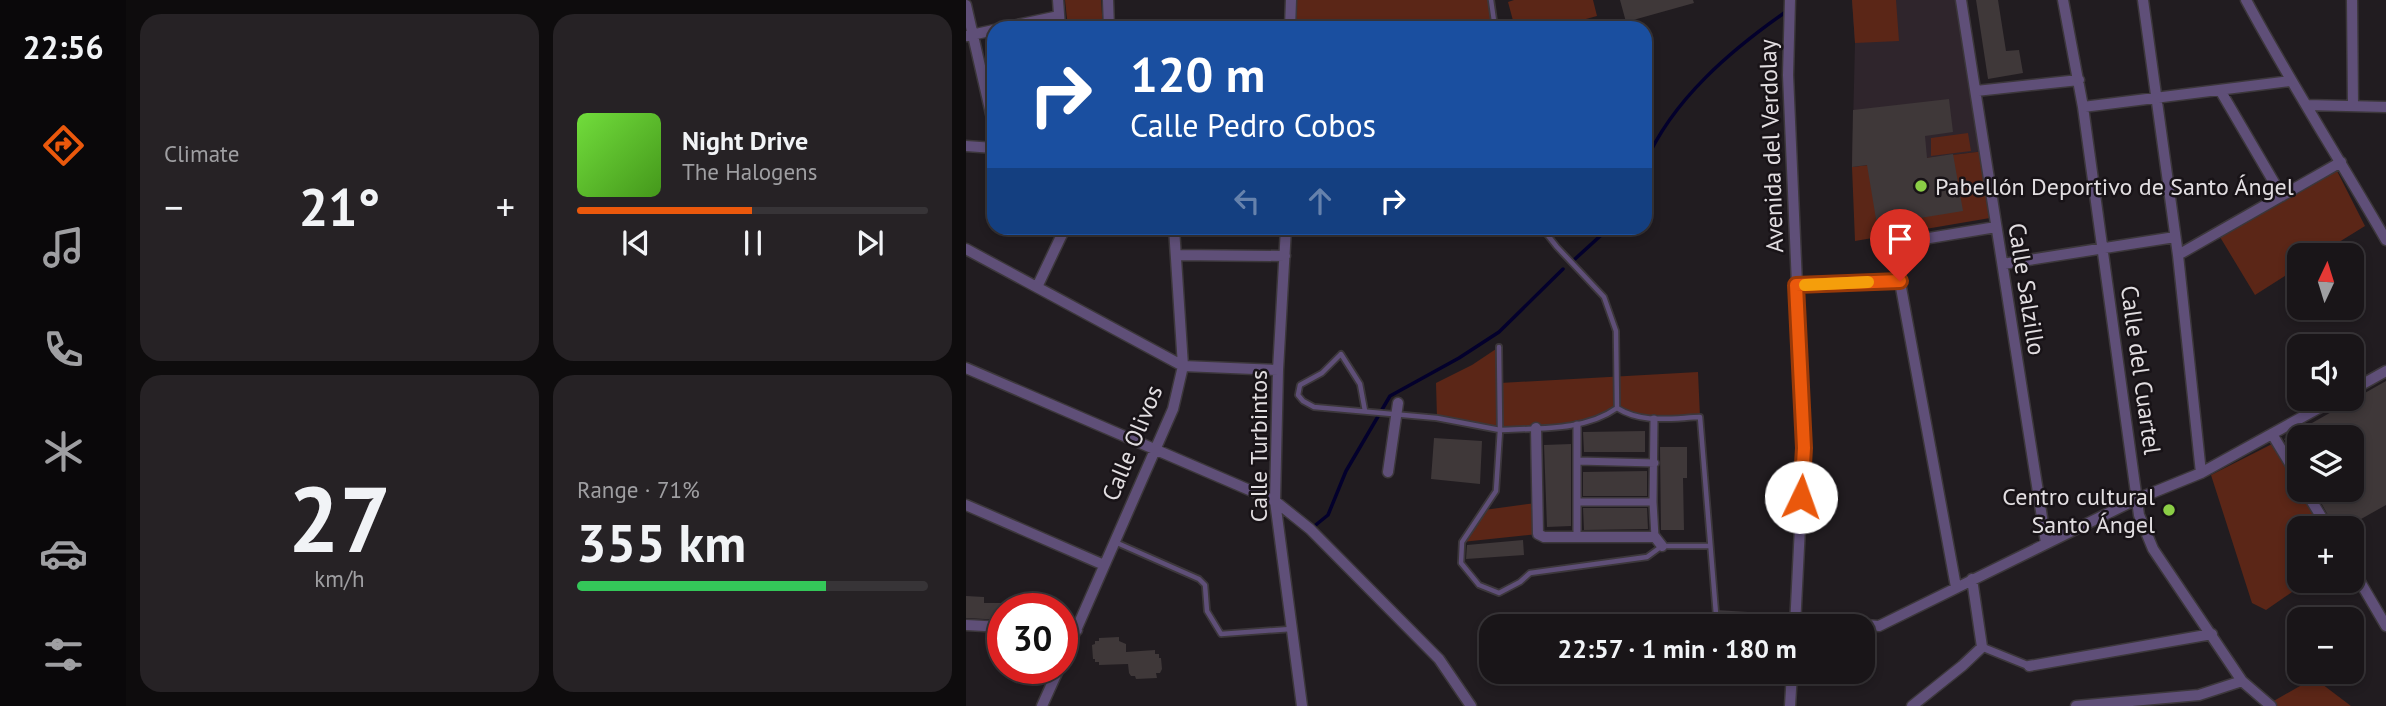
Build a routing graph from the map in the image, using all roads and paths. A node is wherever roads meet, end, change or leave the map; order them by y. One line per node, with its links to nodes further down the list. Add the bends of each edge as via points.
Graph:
1 (1058, 0): 12 (street)
2 (1108, 0): 15 (street)
3 (1291, 0): 16 (street)
4 (1491, 0): 17 (lane)
5 (1790, 0): 48 (street, Avenida del Verdolay, via 1788,75)
6 (1961, 0): 22 (street, Calle Salzillo)
7 (2063, 0): 20 (street, Calle del Cuartel)
8 (2143, 0): 24 (street)
9 (2246, 0): 21 (street)
10 (2352, 0): 27 (street)
11 (966, 5): 19 (street)
12 (1059, 16): 13 (street); 14 (street)
13 (1036, 21)
14 (1059, 21)
15 (1109, 21)
16 (1290, 21)
17 (1494, 21)
18 (987, 32): 19 (street)
19 (969, 36): 25 (street)
20 (2079, 80): 22 (street); 28 (street, Calle del Cuartel)
21 (2290, 81): 23 (street); 26 (street)
22 (1976, 90): 34 (street, Calle Salzillo)
23 (2220, 90): 24 (street); 33 (street)
24 (2156, 98): 28 (street); 39 (street)
25 (987, 102)
26 (2307, 105): 27 (street); 32 (street)
27 (2353, 106): 29 (street)
28 (2083, 107): 41 (street, Calle del Cuartel)
29 (2386, 107)
30 (966, 146): 31 (street)
31 (987, 148)
32 (2341, 162): 33 (street); 40 (street)
33 (2282, 196): 44 (street)
34 (1996, 227): 46 (street, Calle Salzillo); 47 (street, via 1893,244)
35 (1062, 235): 49 (street)
36 (1174, 235): 43 (street, Calle Olivos)
37 (1286, 235): 45 (street, Calle Turbintos)
38 (1547, 235): 57 (lane, via 1604,298 1616,331)
39 (2175, 237): 41 (street); 44 (street)
40 (2386, 240)
41 (2104, 248): 46 (street); 72 (street, Calle del Cuartel)
42 (966, 249): 49 (street)
43 (1176, 255): 45 (street); 51 (street, Calle Olivos)
44 (2178, 255): 71 (street)
45 (1285, 256): 53 (street, Calle Turbintos)
46 (2003, 264): 80 (street, Calle Salzillo)
47 (1900, 281): 48 (street); 85 (street)
48 (1796, 285): 88 (street, Avenida del Verdolay, via 1804,448)
49 (1037, 287): 51 (street)
50 (1499, 347): 64 (lane)
51 (1183, 366): 53 (street); 66 (street, Calle Olivos, via 1173,409)
52 (966, 368): 66 (street)
53 (1278, 370): 73 (street, Calle Turbintos)
54 (2386, 371): 55 (street)
55 (2364, 383)
56 (1398, 403): 60 (street)
57 (1617, 408): 61 (lane, via 1629,416); 62 (lane, via 1604,418)
58 (1365, 411): 58 (lane, via 1360,384 1341,355 1300,385 1298,395 1314,407); 60 (lane)
59 (2313, 411): 65 (street)
60 (1397, 416): 64 (lane); 70 (street)
61 (1654, 419): 69 (street); 82 (lane, via 1700,417)
62 (1577, 425): 63 (lane); 68 (street)
63 (1536, 428): 64 (lane); 77 (street, via 1538,534)
64 (1500, 430): 81 (lane, via 1496,491 1462,542 1461,563 1479,584 1499,593 1530,573 1647,557)
65 (2272, 434): 67 (street); 71 (street)
66 (1154, 450): 73 (street); 79 (street, Calle Olivos)
67 (2287, 459)
68 (1578, 461): 69 (street); 74 (street)
69 (1655, 463): 75 (street)
70 (1388, 472)
71 (2201, 473): 72 (street)
72 (2137, 499): 80 (street); 95 (street, Calle del Cuartel, via 2153,549)
73 (1275, 501): 94 (street, Calle Turbintos); 103 (street, via 1310,529 1439,660)
74 (1578, 502): 75 (street); 77 (street)
75 (1653, 502): 78 (street)
76 (966, 505): 83 (street)
77 (1577, 537): 78 (street)
78 (1655, 537): 81 (street)
79 (1114, 542): 83 (street, Calle Olivos); 94 (lane, via 1199,579 1205,585 1207,611 1221,634)
80 (2046, 543): 84 (street)
81 (1662, 546): 82 (lane)
82 (1710, 546): 87 (lane)
83 (1104, 565): 93 (street, Calle Olivos)
84 (1972, 579): 85 (street); 96 (street)
85 (1955, 587): 91 (street)
86 (2364, 588): 92 (street)
87 (1716, 614)
88 (1795, 614)
89 (966, 625): 90 (street)
90 (987, 626)
91 (1875, 626)
92 (2386, 626)
93 (1078, 628)
94 (1292, 629): 102 (street, Calle Turbintos)
95 (2212, 634): 97 (street); 98 (street, Calle del Cuartel)
96 (1982, 647): 97 (street); 105 (street)
97 (2029, 666)
98 (2242, 681): 106 (street, via 2199,695); 107 (street, Calle del Cuartel)
99 (1052, 684): 101 (street)
100 (1791, 684): 104 (street)
101 (1042, 706)
102 (1302, 706)
103 (1471, 706)
104 (1790, 706)
105 (1912, 706)
106 (2076, 706)
107 (2271, 706)

